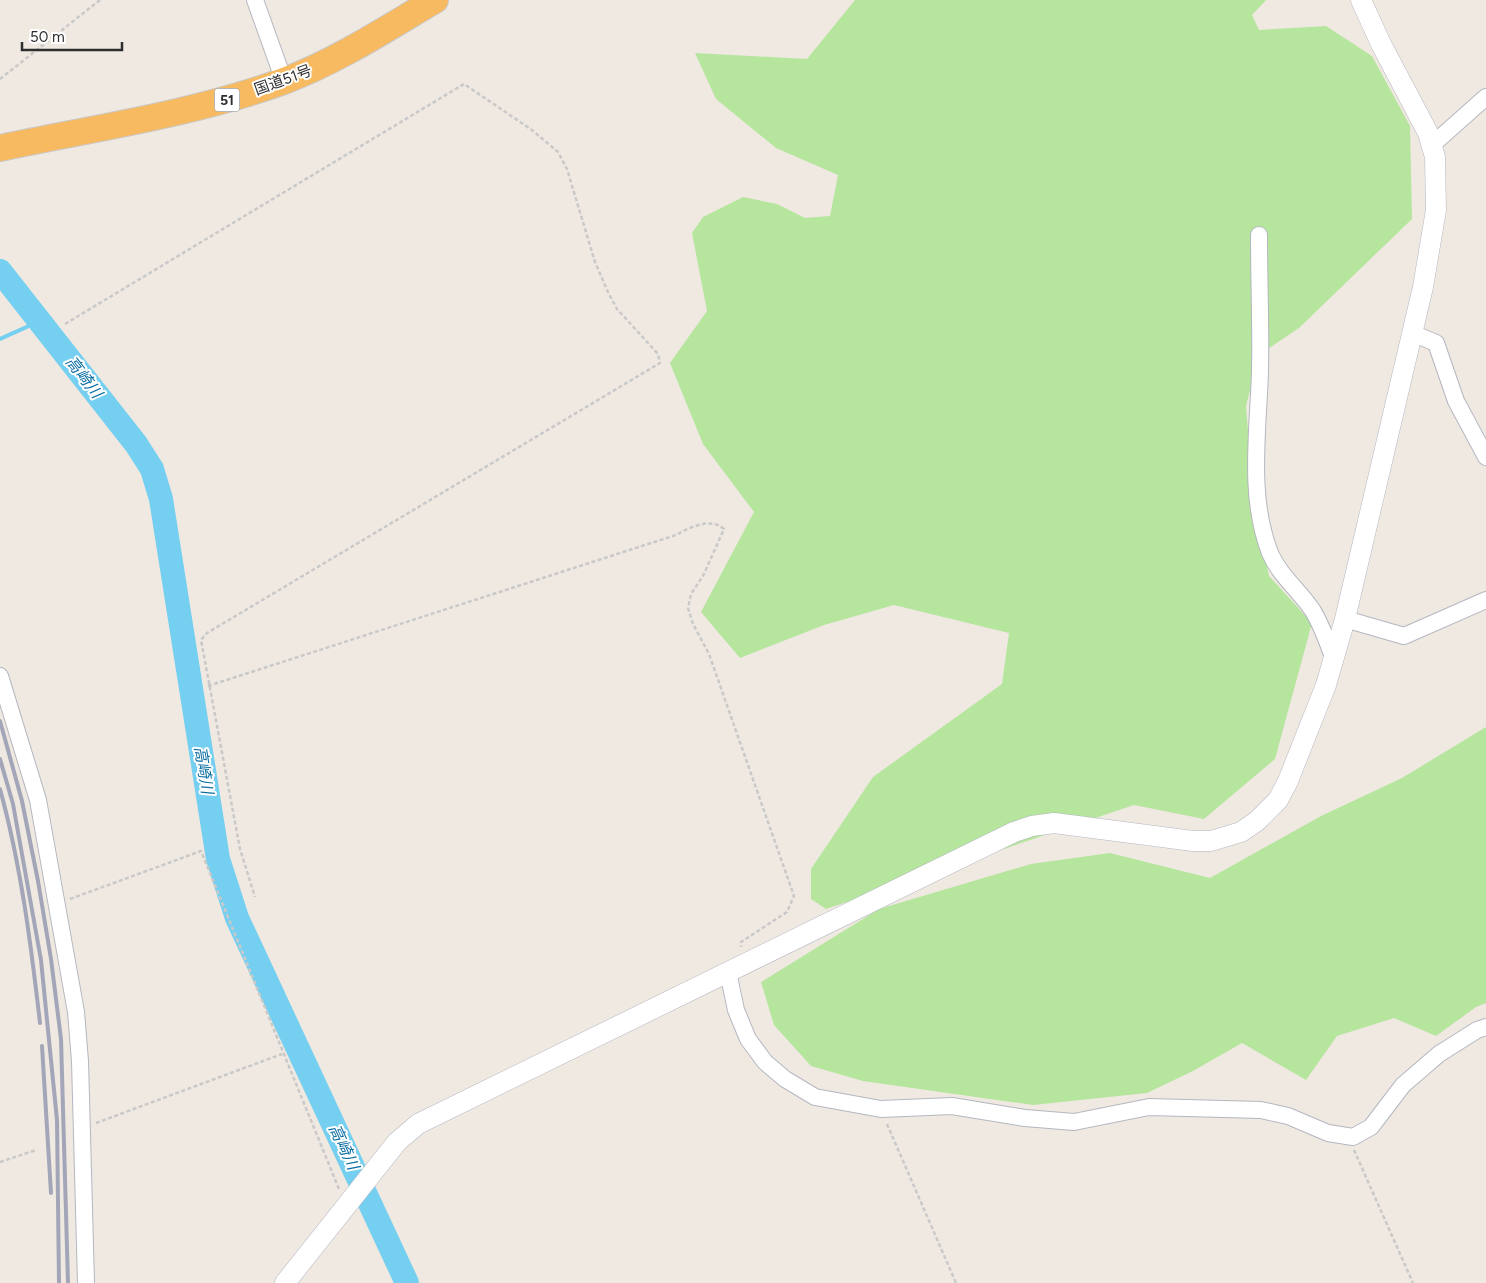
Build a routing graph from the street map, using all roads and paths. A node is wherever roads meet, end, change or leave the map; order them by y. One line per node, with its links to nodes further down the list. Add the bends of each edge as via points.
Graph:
1 (100, 0): 5 (path)
2 (255, 0): 6 (street)
3 (435, 0): 6 (highway, 国道51号 / 51, via 318,66)
4 (1361, 0): 8 (street)
5 (0, 78)
6 (284, 80): 9 (highway, 国道51号 / 51, via 179,111)
7 (1486, 97): 8 (street)
8 (1432, 145): 12 (street, via 1437,178 1436,210)
9 (0, 148)
10 (1258, 235): 16 (street, via 1260,371 1256,466 1261,522 1270,553 1281,574 1312,610)
11 (65, 324): 18 (path, via 464,84 532,130 558,152 567,169 595,262 608,292 622,315 658,354 660,363 207,633 201,640)
12 (1412, 333): 13 (street, via 1436,343 1456,401); 15 (street)
13 (1486, 457)
14 (1486, 600): 15 (street, via 1404,636)
15 (1345, 619): 16 (street)
16 (1334, 660): 21 (street, via 1278,800 1242,832 1211,841 1193,841 1054,823 1032,826)
17 (0, 676): 20 (street, via 38,800)
18 (208, 686): 19 (path, via 240,849); 21 (path, via 676,535 694,526 719,524 724,529 703,576 691,594 688,608 709,654 794,896 787,912 741,942)
19 (255, 897)
20 (57, 904): 23 (path, via 201,851); 25 (street, via 76,1012)
21 (734, 969): 24 (street, via 736,1010 748,1039 765,1062 785,1079 815,1096); 29 (street, via 418,1124 397,1142)
22 (1486, 1027): 26 (street, via 1438,1054 1402,1085 1371,1127)
23 (282, 1054): 25 (path); 29 (path)
24 (881, 1109): 26 (street, via 952,1106 1074,1122 1150,1107 1260,1110 1288,1116 1328,1133); 32 (path)
25 (82, 1128): 30 (street)
26 (1352, 1136): 33 (path, via 1353,1147)
27 (36, 1150): 28 (path)
28 (0, 1162)
29 (346, 1206): 31 (street)
30 (86, 1283)
31 (285, 1283)
32 (956, 1283)
33 (1414, 1283)

